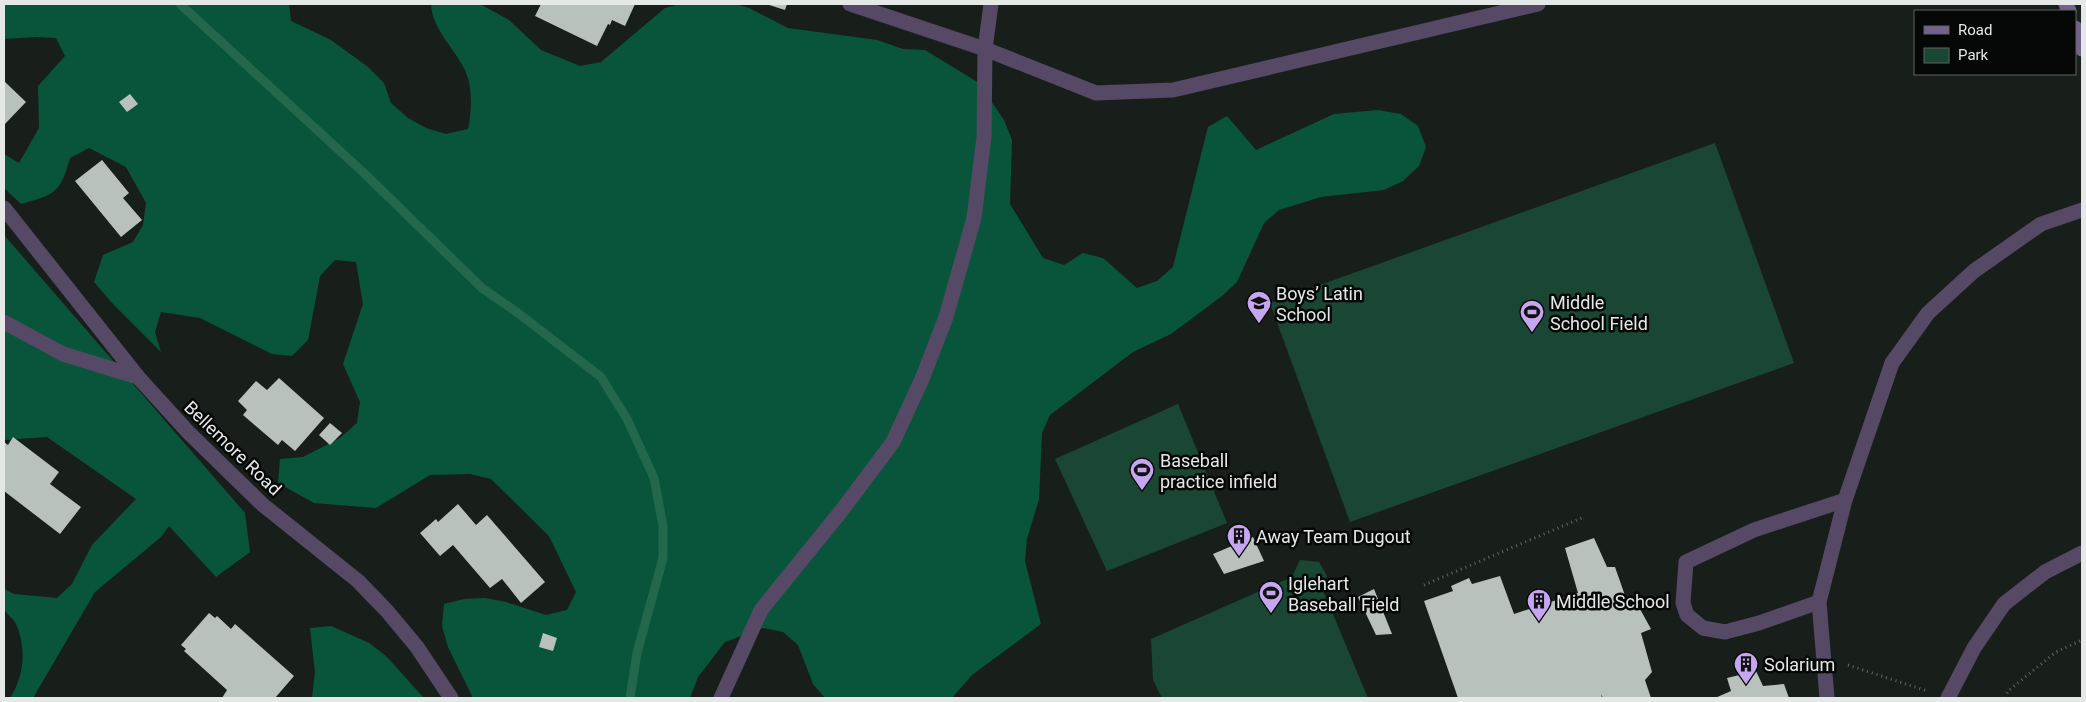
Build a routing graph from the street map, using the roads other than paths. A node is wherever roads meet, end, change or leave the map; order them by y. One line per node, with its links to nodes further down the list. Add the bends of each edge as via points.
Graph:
1 (850, 4): 5 (street)
2 (991, 4): 5 (street)
3 (1538, 4): 5 (street, via 1173,90 1096,93)
4 (2076, 31): 6 (street)
5 (985, 49): 15 (street, via 984,137 974,218 946,317 922,379 893,442 761,610)
6 (2082, 49)
7 (4, 208): 10 (street, Bellemore Road)
8 (2082, 210): 11 (street, via 2041,224 1974,271 1928,313 1892,363)
9 (4, 322): 10 (street, via 63,354)
10 (138, 377): 14 (street, Bellemore Road, via 188,432 263,505 358,581 388,611)
11 (1845, 500): 13 (street); 13 (street, via 1754,530 1686,562 1683,603 1687,615 1703,628 1725,632)
12 (2082, 554): 17 (street, via 2045,572 2004,604 1974,648)
13 (1820, 602): 16 (street)
14 (451, 698)
15 (721, 698)
16 (1827, 698)
17 (1948, 698)

